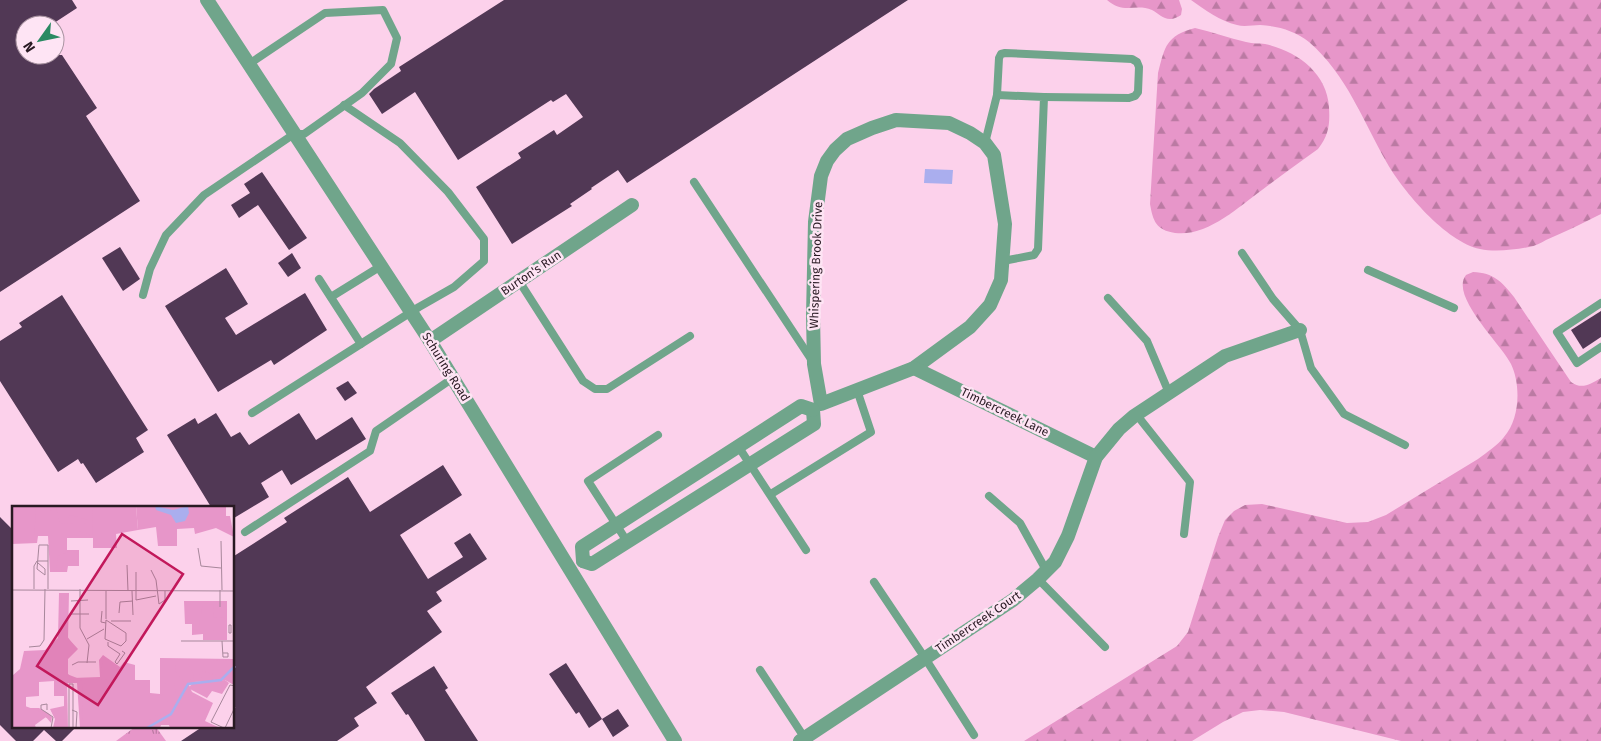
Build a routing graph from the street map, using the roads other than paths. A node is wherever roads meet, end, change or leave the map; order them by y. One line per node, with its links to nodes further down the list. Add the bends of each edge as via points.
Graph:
1 (206, 0): 2 (street, Schuring Road)
2 (249, 64): 5 (lane, via 325,13 383,10 397,38 391,64 362,93); 6 (street, Schuring Road)
3 (997, 95): 4 (lane); 4 (lane, via 999,58 1005,53 1132,59 1140,67 1138,92 1129,98); 7 (lane)
4 (1044, 98): 11 (lane, via 1038,249 1034,256)
5 (344, 105): 6 (lane, via 304,134); 21 (lane, via 400,142 448,192 484,239 484,261 454,287)
6 (294, 134): 12 (street, Schuring Road); 16 (lane, via 204,195 166,235)
7 (985, 143): 11 (street, via 994,155 1005,224); 27 (street, Whispering Brook Drive, via 949,123 896,120 847,139 835,150 821,176 815,222)
8 (694, 182): 27 (lane)
9 (632, 206): 15 (street, Burton's Run)
10 (1242, 253): 22 (lane)
11 (1003, 261): 28 (street, via 1001,280 990,304 970,327)
12 (381, 266): 17 (lane); 21 (street, Schuring Road)
13 (1368, 270): 20 (lane)
14 (319, 279): 17 (lane)
15 (520, 281): 23 (lane, via 583,381 595,389 607,389); 24 (street, Burton's Run)
16 (142, 295)
17 (331, 297): 25 (lane)
18 (1108, 298): 31 (lane, via 1147,341)
19 (1601, 304): 26 (lane, via 1557,332 1577,363)
20 (1454, 308)
21 (411, 312): 24 (street, Schuring Road); 25 (lane)
22 (1300, 330): 31 (street, Timbercreek Court, via 1224,356); 36 (lane, via 1311,368 1344,414)
23 (690, 336)
24 (430, 341): 29 (street, Schuring Road)
25 (361, 344): 33 (lane)
26 (1601, 347)
27 (814, 364): 32 (street, Whispering Brook Drive)
28 (914, 368): 30 (street); 38 (street, Timbercreek Lane)
29 (453, 378): 43 (lane, via 376,430 370,451); 48 (street, Schuring Road)
30 (857, 390): 32 (street); 40 (lane, via 871,432)
31 (1169, 393): 34 (street, Timbercreek Court)
32 (817, 407): 37 (street, via 801,406); 39 (street, via 814,424)
33 (252, 413)
34 (1136, 414): 38 (street, Timbercreek Court, via 1118,429); 44 (lane, via 1190,482)
35 (658, 436): 42 (lane, via 588,481)
36 (1405, 445)
37 (738, 446): 39 (lane); 42 (street)
38 (1096, 457): 49 (street, Timbercreek Court, via 1068,536 1055,562)
39 (750, 464): 40 (lane); 45 (street)
40 (771, 494): 46 (lane)
41 (990, 496): 49 (lane, via 1020,523)
42 (616, 524): 45 (lane); 47 (street, via 582,547)
43 (245, 532)
44 (1184, 534)
45 (628, 543): 47 (street, via 592,564)
46 (806, 550)
47 (583, 560): 48 (street)
48 (570, 568): 56 (street, Schuring Road)
49 (1042, 575): 51 (lane); 52 (street, Timbercreek Court, via 1013,600)
50 (874, 582): 52 (lane)
51 (1105, 647)
52 (925, 658): 54 (lane); 55 (street, Timbercreek Court)
53 (760, 670): 55 (lane)
54 (974, 735)
55 (804, 740)
56 (675, 741)

